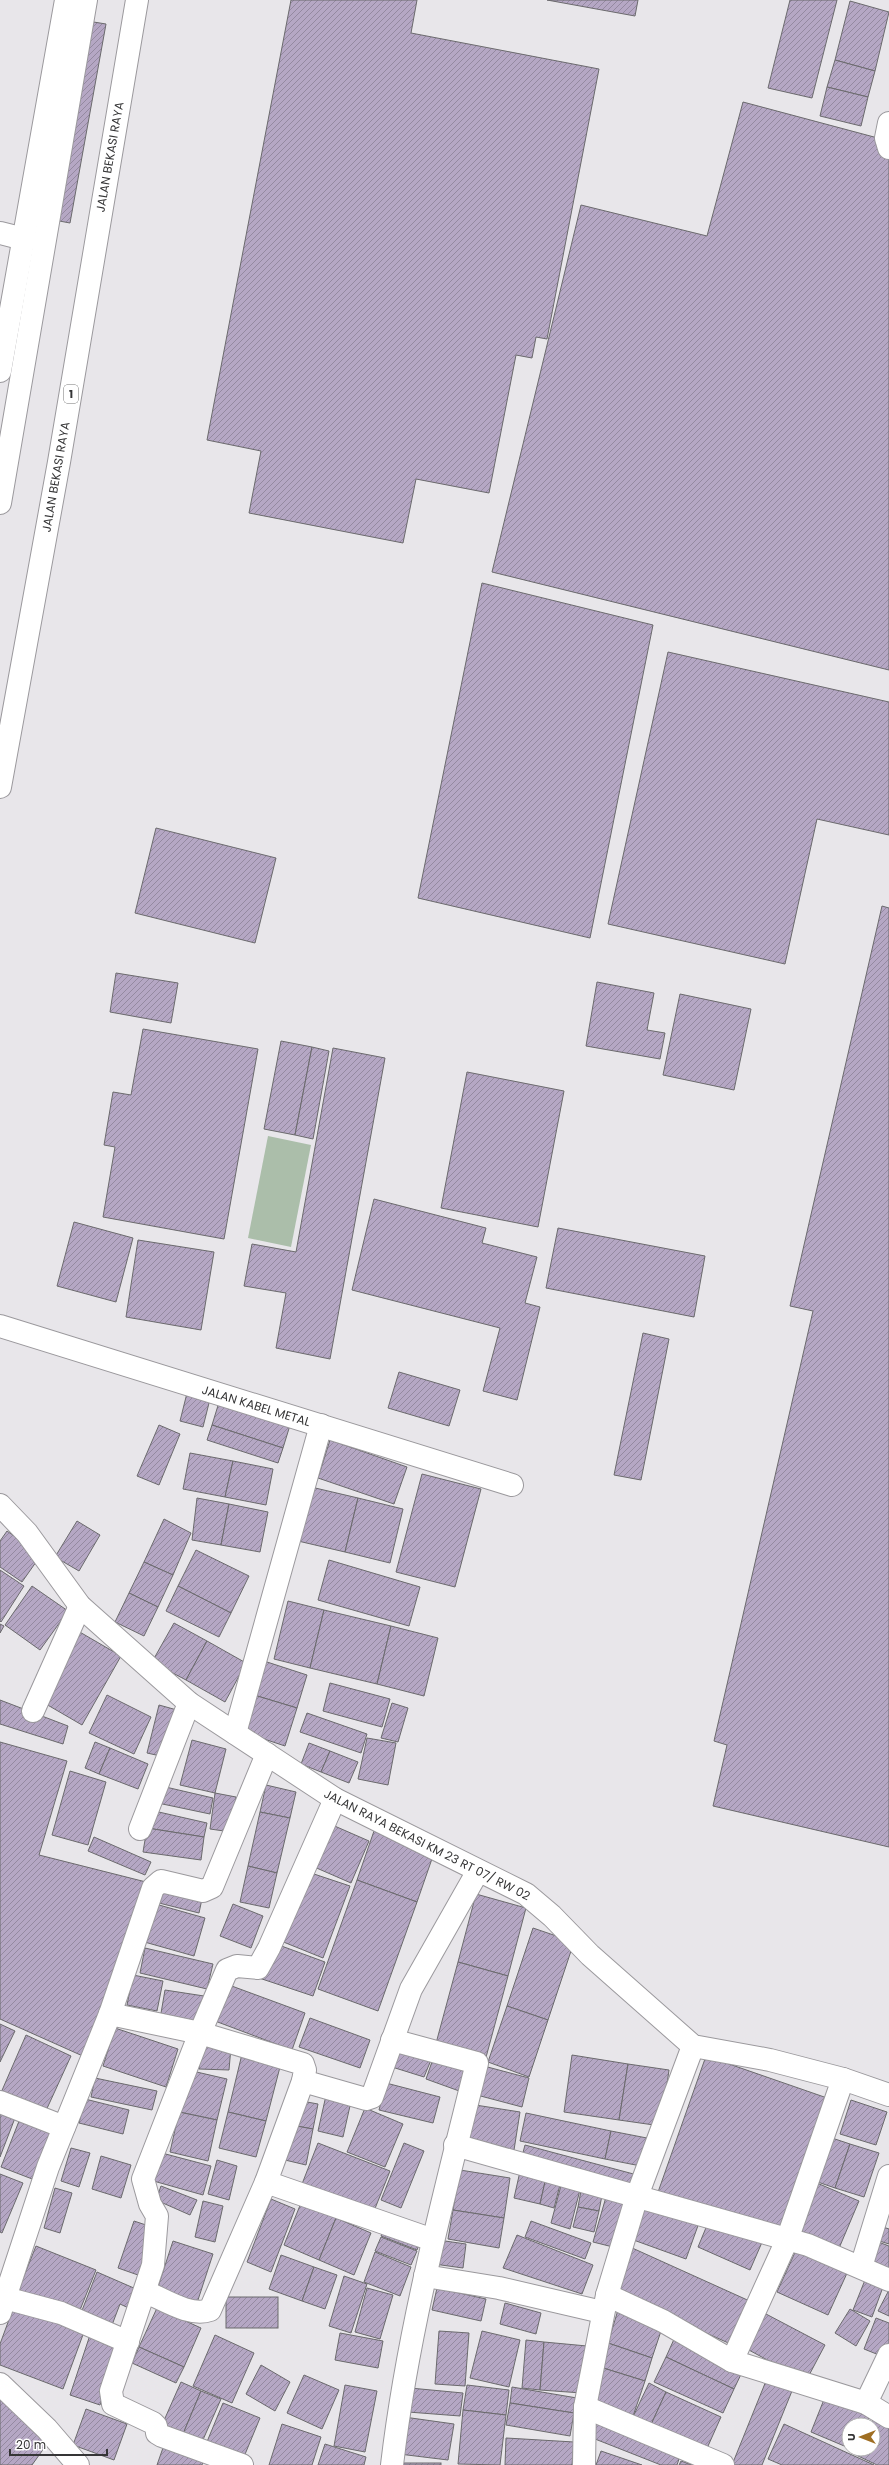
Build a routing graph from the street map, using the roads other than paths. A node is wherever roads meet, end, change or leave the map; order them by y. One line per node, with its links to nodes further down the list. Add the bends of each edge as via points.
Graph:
1 (66, 0): 7 (main road)
2 (86, 0): 9 (main road)
3 (137, 0): 10 (main road, JALAN BEKASI RAYA / 1, via 59,462)
4 (889, 123): 5 (main road, via 886,138)
5 (889, 148)
6 (0, 233): 7 (main road)
7 (24, 239): 8 (main road)
8 (0, 371)
9 (0, 503)
10 (0, 787)
11 (0, 1326): 12 (main road, JALAN KABEL METAL)
12 (321, 1425): 13 (main road, JALAN KABEL METAL); 18 (main road)
13 (512, 1485)
14 (0, 1505): 15 (main road, JALAN RAYA BEKASI KM 23 RT 07/ RW 02, via 28,1532)
15 (80, 1606): 16 (main road, JALAN RAYA BEKASI KM 23 RT 07/ RW 02); 17 (main road)
16 (189, 1703): 18 (main road, JALAN RAYA BEKASI KM 23 RT 07/ RW 02); 21 (main road)
17 (33, 1711)
18 (235, 1733): 19 (main road, JALAN RAYA BEKASI KM 23 RT 07/ RW 02)
19 (267, 1754): 20 (main road, JALAN RAYA BEKASI KM 23 RT 07/ RW 02); 23 (main road, via 212,1887 203,1890 161,1881 156,1884)
20 (335, 1799): 22 (main road, JALAN RAYA BEKASI KM 23 RT 07/ RW 02); 24 (main road, via 263,1960 258,1968 237,1966 227,1970)
21 (140, 1829)
22 (478, 1871): 25 (main road, via 411,1989); 26 (main road, JALAN RAYA BEKASI KM 23 RT 07/ RW 02, via 526,1894 552,1916 590,1956)
23 (110, 2014): 24 (main road); 31 (main road)
24 (200, 2033): 28 (main road, via 303,2064); 41 (main road, via 143,2179 150,2204 157,2216 154,2265)
25 (392, 2040): 28 (main road, via 372,2097 366,2099); 32 (main road, via 477,2063)
26 (693, 2046): 27 (main road, via 770,2060); 35 (main road)
27 (843, 2079): 29 (main road); 37 (main road)
28 (303, 2080): 34 (main road)
29 (889, 2095)
30 (0, 2102): 31 (main road)
31 (64, 2127): 43 (main road)
32 (455, 2145): 35 (main road); 36 (main road)
33 (889, 2176): 38 (main road)
34 (266, 2182): 36 (main road); 41 (main road, via 210,2310 201,2313 192,2311)
35 (637, 2196): 37 (main road); 42 (main road)
36 (433, 2240): 39 (main road)
37 (787, 2240): 38 (main road, via 808,2245); 46 (main road)
38 (861, 2267): 40 (main road)
39 (425, 2276): 42 (main road); 54 (main road, via 404,2384)
40 (889, 2280)
41 (146, 2292): 44 (main road)
42 (604, 2304): 46 (main road, via 663,2322); 49 (main road)
43 (2, 2305): 44 (main road, via 61,2313)
44 (128, 2342): 53 (main road, via 111,2391 113,2404 153,2423 157,2433 162,2436)
45 (889, 2355): 48 (main road)
46 (732, 2361): 48 (main road)
47 (0, 2384): 52 (main road, via 47,2429)
48 (866, 2402): 50 (main road)
49 (585, 2407): 51 (main road); 55 (main road)
50 (889, 2417)
51 (718, 2464)
52 (78, 2465)
53 (242, 2465)
54 (392, 2465)
55 (584, 2465)

